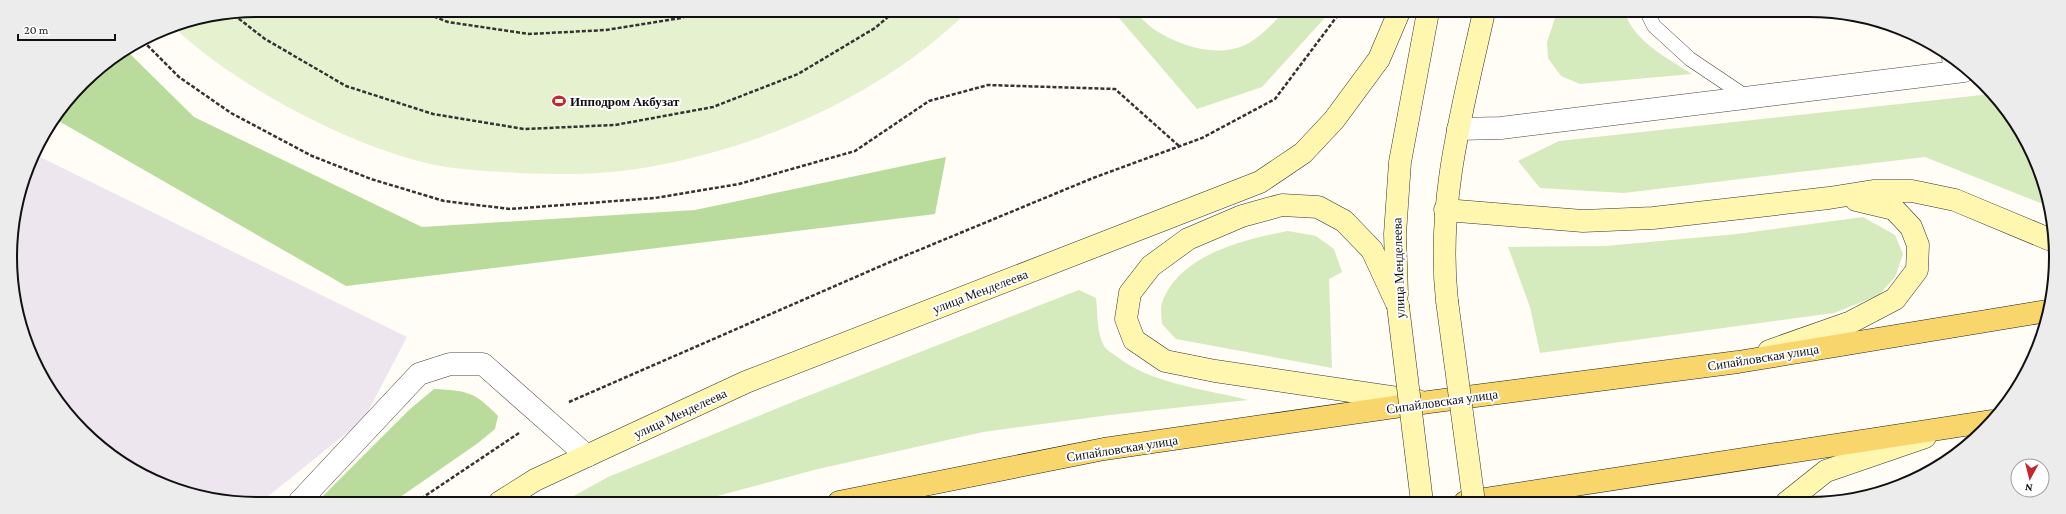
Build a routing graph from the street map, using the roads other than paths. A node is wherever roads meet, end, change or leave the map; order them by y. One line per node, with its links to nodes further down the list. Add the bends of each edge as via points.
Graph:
1 (1397, 17): 17 (main road, улица Менделеева, via 1379,59 1334,120 1302,152 1260,182 746,382)
2 (1427, 17): 11 (main road, улица Менделеева, via 1400,162 1395,234)
3 (1483, 17): 7 (main road)
4 (1650, 17): 6 (lane, via 1654,26 1690,59)
5 (1955, 67): 6 (street)
6 (1748, 98): 7 (street, via 1501,128)
7 (1458, 129): 9 (main road)
8 (1829, 198): 9 (main road, via 1653,218 1582,221); 10 (main road, via 1873,191 1912,191 1955,200); 13 (main road, via 1864,201 1894,209 1911,227 1918,245 1917,270 1895,299 1851,322)
9 (1445, 210): 22 (main road, bridge, via 1443,268 1447,301)
10 (2048, 239)
11 (1398, 306): 14 (main road, via 1372,250 1344,220 1318,207 1282,205 1242,216 1188,239 1150,266 1130,293 1126,319 1134,340 1165,361 1215,371); 21 (main road, улица Менделеева, bridge)
12 (2042, 312): 13 (main road, Сипайловская улица)
13 (1738, 362): 14 (main road, Сипайловская улица)
14 (1429, 402): 20 (main road, Сипайловская улица, via 1104,449)
15 (1983, 422): 16 (main road)
16 (1954, 426): 23 (main road); 24 (main road, via 1826,471)
17 (587, 456): 18 (street, via 483,364 450,364 419,374); 19 (main road, улица Менделеева, via 535,480)
18 (304, 497)
19 (508, 497)
20 (864, 497)
21 (1421, 497)
22 (1482, 497)
23 (1501, 497)
24 (1793, 497)

